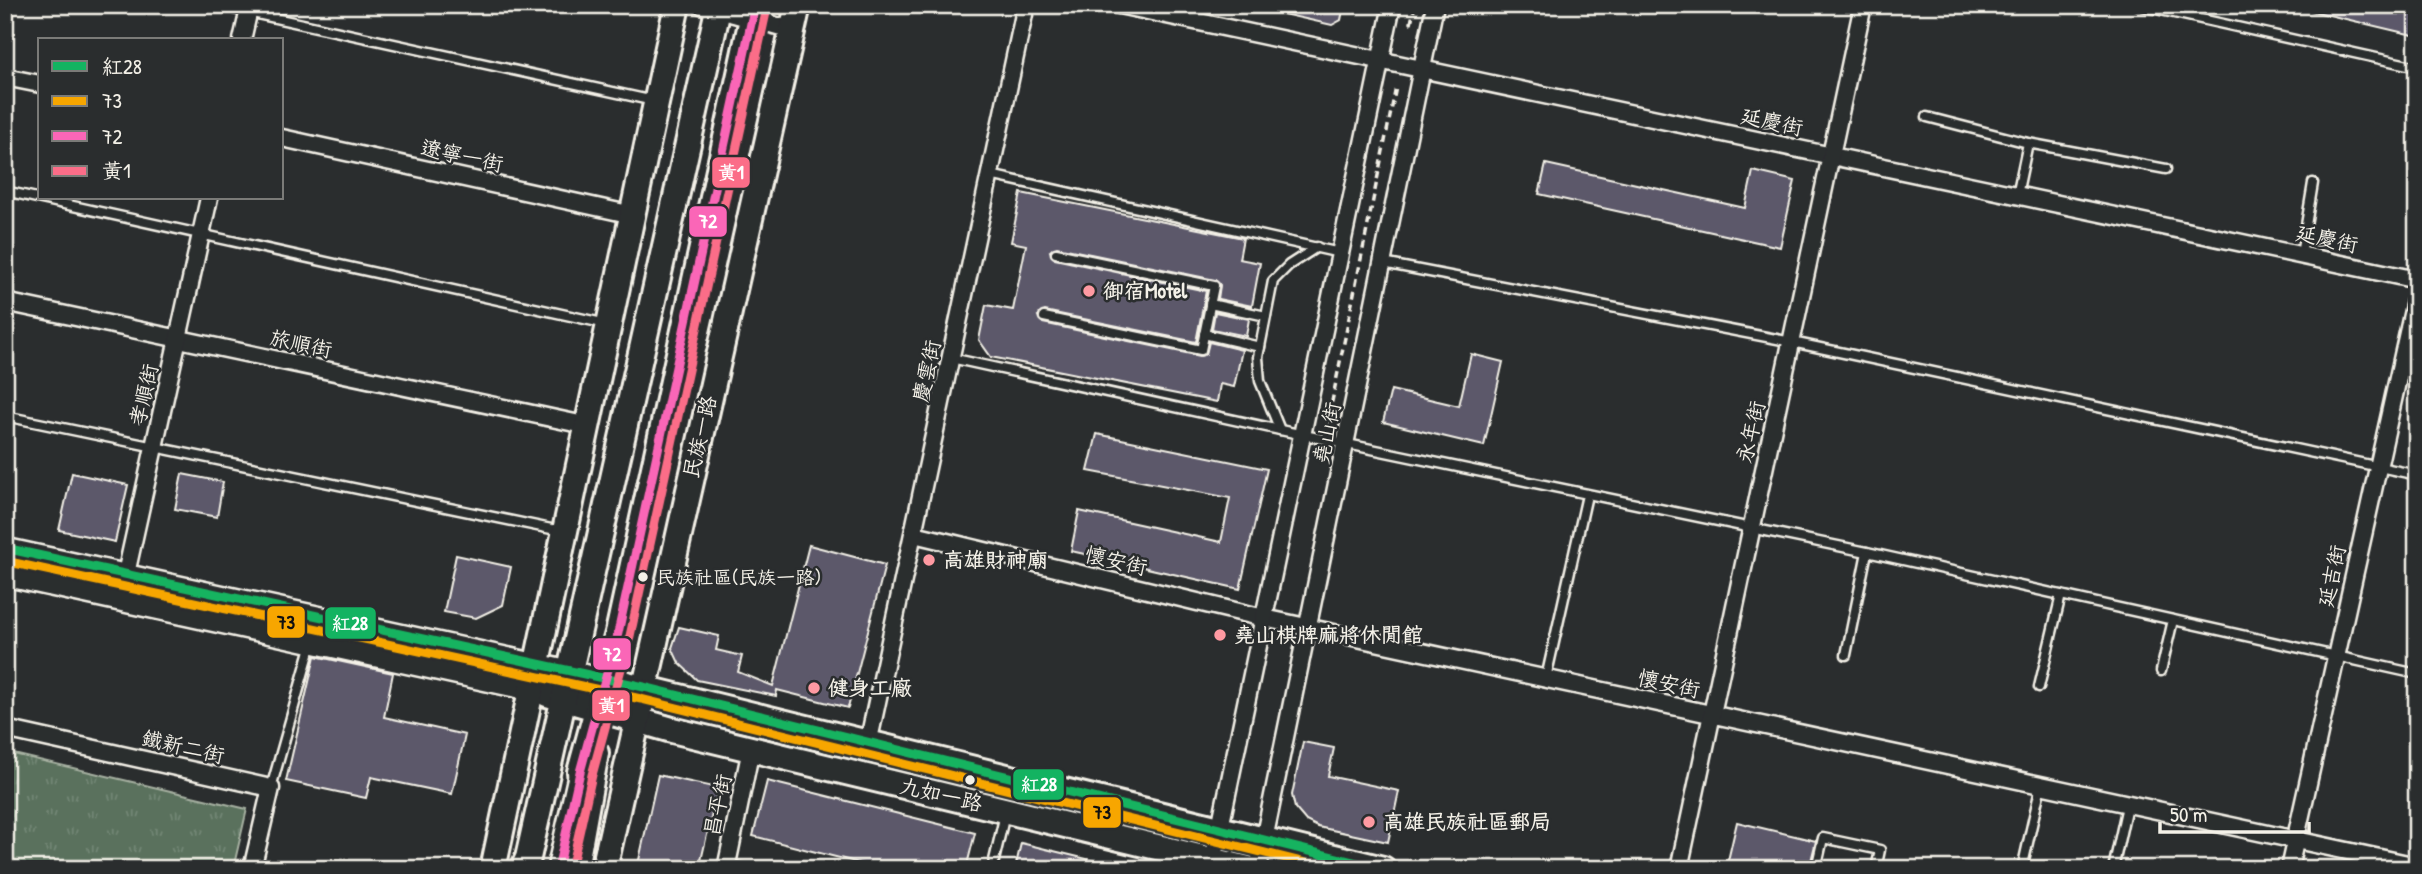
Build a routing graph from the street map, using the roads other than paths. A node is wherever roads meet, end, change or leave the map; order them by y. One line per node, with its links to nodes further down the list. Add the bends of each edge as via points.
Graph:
1 (216, 5): 11 (lane)
2 (677, 5): 20 (main road)
3 (798, 5): 13 (main road, 民族一路)
4 (1027, 5): 26 (street, 慶雲街)
5 (1119, 5): 15 (street, 延慶街)
6 (1392, 5): 15 (street, 堯山街)
7 (1435, 5): 17 (street, 堯山街)
8 (1863, 5): 24 (street, 永年街)
9 (2138, 5): 16 (lane)
10 (713, 7): 12 (street); 77 (main road)
11 (249, 9): 14 (street); 20 (lane)
12 (753, 12): 13 (street); 81 (main road, 民族一路)
13 (792, 30): 82 (main road, 民族一路)
14 (242, 38)
15 (1380, 60): 17 (street, 延慶街); 37 (street, 堯山街)
16 (2417, 67)
17 (1422, 69): 24 (street, 延慶街); 39 (street, 堯山街)
18 (5, 77): 19 (street)
19 (38, 84)
20 (657, 102): 33 (main road)
21 (1927, 117): 23 (lane)
22 (284, 138): 33 (street, 遼寧一街)
23 (2028, 143): 25 (lane); 29 (lane)
24 (1831, 156): 29 (street, 延慶街); 49 (street, 永年街)
25 (2166, 169)
26 (990, 175): 35 (lane); 51 (street, 慶雲街)
27 (2313, 183): 38 (lane)
28 (5, 191): 30 (lane)
29 (2017, 195): 38 (street, 延慶街)
30 (38, 198)
31 (45, 200): 34 (lane)
32 (209, 200): 34 (street, 孝順街)
33 (633, 215): 46 (main road)
34 (201, 235): 46 (lane); 48 (street, 孝順街)
35 (1317, 247): 37 (lane); 44 (lane, via 1273,281)
36 (1056, 253): 43 (lane, via 1214,286)
37 (1340, 253): 55 (street, 堯山街)
38 (2301, 256): 40 (street, 延慶街)
39 (1383, 263): 49 (lane); 56 (street, 堯山街)
40 (2417, 280)
41 (2417, 292): 58 (street, 延吉街)
42 (5, 302): 48 (street, 旅順街)
43 (1210, 304): 44 (lane); 47 (lane)
44 (1266, 316): 50 (lane)
45 (1044, 317): 47 (lane, via 1201,350)
46 (610, 324): 53 (main road)
47 (1204, 334): 50 (lane)
48 (177, 339): 53 (street, 旅順街); 57 (street, 孝順街)
49 (1792, 342): 58 (lane); 61 (street, 永年街)
50 (1260, 347): 54 (lane, via 1260,382)
51 (951, 358): 54 (lane); 63 (street, 慶雲街)
52 (5, 416): 57 (lane)
53 (589, 426): 62 (main road)
54 (1280, 430): 55 (lane)
55 (1302, 434): 56 (lane); 70 (street, 堯山街)
56 (1346, 443): 60 (lane); 72 (street, 堯山街)
57 (153, 447): 62 (lane); 66 (street, 孝順街)
58 (2378, 467): 59 (lane); 75 (street, 延吉街)
59 (2417, 475)
60 (1587, 495): 61 (lane); 80 (lane)
61 (1751, 528): 65 (lane); 87 (street, 永年街)
62 (567, 531): 76 (main road)
63 (914, 534): 70 (street, 懷安街); 90 (street, 慶雲街)
64 (5, 548): 66 (street)
65 (1867, 552): 68 (lane); 74 (lane)
66 (126, 574): 69 (street, 孝順街); 76 (street)
67 (5, 576): 69 (street)
68 (2061, 595): 71 (lane); 83 (lane)
69 (120, 601): 73 (street)
70 (1264, 618): 72 (street, 懷安街); 97 (street, 堯山街)
71 (2173, 620): 75 (lane); 78 (lane)
72 (1308, 627): 80 (street, 懷安街); 99 (street, 堯山街)
73 (312, 643): 84 (street); 94 (lane)
74 (1846, 655)
75 (2336, 657): 79 (lane); 98 (street, 延吉街)
76 (539, 664): 77 (street); 84 (main road)
77 (568, 670): 81 (street); 85 (main road)
78 (2161, 671)
79 (2417, 674)
80 (1546, 678): 87 (street, 懷安街)
81 (606, 679): 82 (main road, 九如一路); 86 (main road, 民族一路)
82 (644, 687): 88 (main road, 民族一路); 90 (main road, 九如一路)
83 (2039, 687)
84 (533, 691): 85 (main road, 九如一路); 105 (main road)
85 (562, 697): 86 (main road, 九如一路); 101 (main road)
86 (599, 708): 88 (main road, 九如一路); 92 (main road, 民族一路)
87 (1711, 715): 93 (street, 懷安街); 114 (street, 永年街)
88 (636, 719): 91 (main road, 九如一路); 108 (main road, 民族一路)
89 (5, 729): 94 (street, 鐵新二街)
90 (868, 744): 97 (main road, 九如一路)
91 (751, 750): 96 (main road, 九如一路); 102 (street, 昌平街)
92 (587, 773): 106 (main road); 107 (main road, 民族一路)
93 (2042, 782): 95 (street, 懷安街); 117 (lane)
94 (271, 788): 104 (street)
95 (2128, 801): 98 (street, 懷安街); 118 (lane)
96 (1005, 810): 100 (main road, 九如一路); 110 (lane)
97 (1221, 831): 99 (main road, 九如一路); 100 (street, 堯山街)
98 (2296, 839): 103 (street, 懷安街); 119 (street, 延吉街)
99 (1265, 841): 112 (street, 堯山街); 113 (main road, 九如一路)
100 (1213, 861): 111 (main road, 九如一路)
101 (526, 865)
102 (726, 866): 109 (lane)
103 (2417, 866)
104 (253, 869)
105 (494, 869)
106 (558, 869)
107 (575, 869)
108 (604, 869)
109 (748, 869)
110 (992, 869)
111 (1248, 869)
112 (1258, 869)
113 (1383, 869)
114 (1679, 869)
115 (1816, 869): 116 (lane, via 1823,838 1880,850)
116 (1876, 869)
117 (2022, 869)
118 (2113, 869)
119 (2289, 869)

